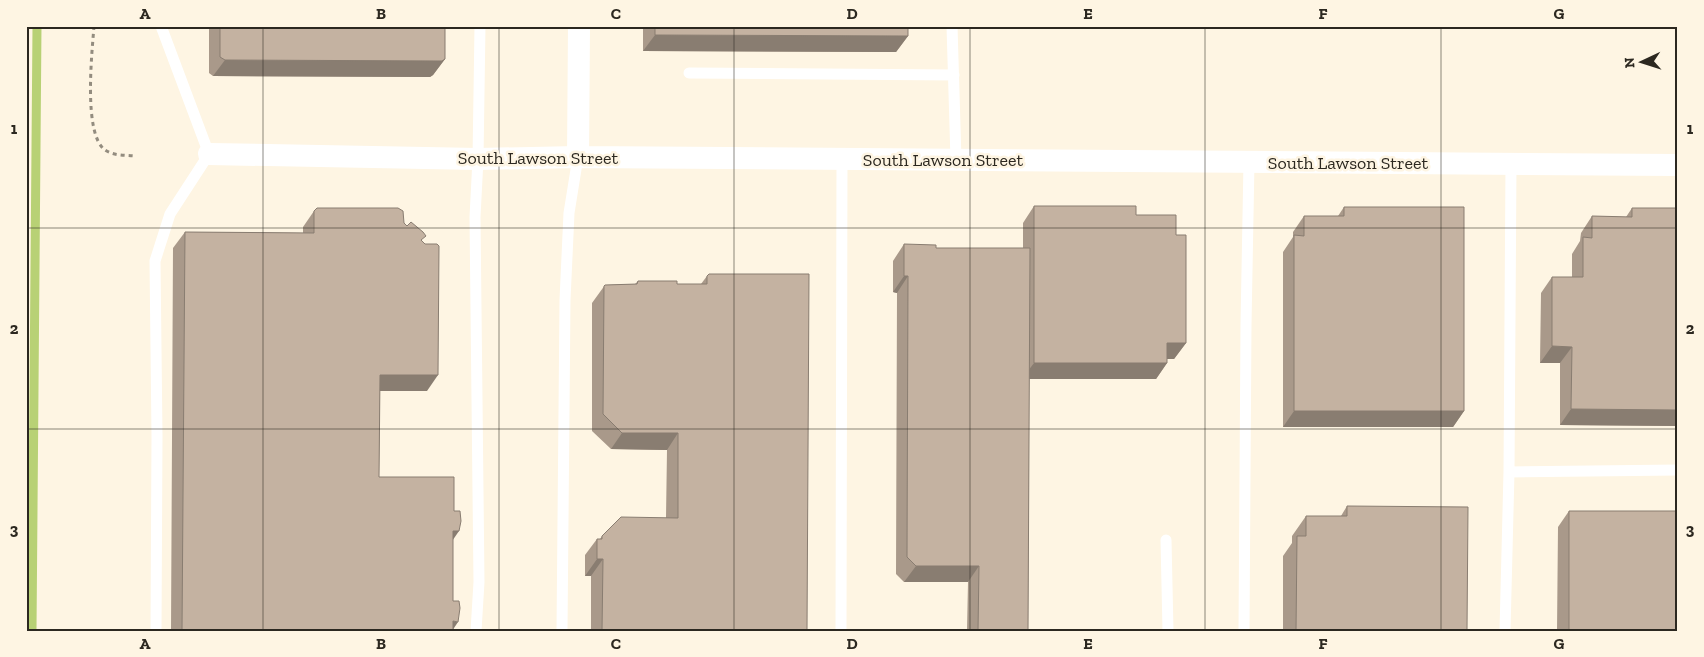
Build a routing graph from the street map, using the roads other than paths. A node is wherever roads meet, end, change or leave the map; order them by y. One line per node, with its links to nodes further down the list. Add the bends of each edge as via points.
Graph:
1 (161, 26): 7 (lane)
2 (480, 26): 9 (lane)
3 (579, 26): 8 (street)
4 (952, 26): 6 (lane)
5 (690, 73): 6 (lane)
6 (954, 75): 11 (lane)
7 (208, 154): 9 (street, South Lawson Street); 18 (lane, via 170,214 154,261)
8 (578, 158): 9 (street, South Lawson Street); 10 (street, South Lawson Street); 20 (lane, via 570,213 564,300)
9 (478, 159): 19 (lane, via 475,217 479,582)
10 (842, 159): 11 (street, South Lawson Street); 21 (lane)
11 (956, 160): 12 (street, South Lawson Street)
12 (1249, 162): 13 (street, South Lawson Street); 23 (lane)
13 (1511, 164): 14 (street, South Lawson Street); 16 (lane)
14 (1678, 165)
15 (1678, 470): 16 (lane)
16 (1509, 472): 24 (lane)
17 (1166, 540): 22 (lane)
18 (156, 631)
19 (476, 631)
20 (562, 631)
21 (841, 631)
22 (1168, 631)
23 (1244, 631)
24 (1504, 631)

